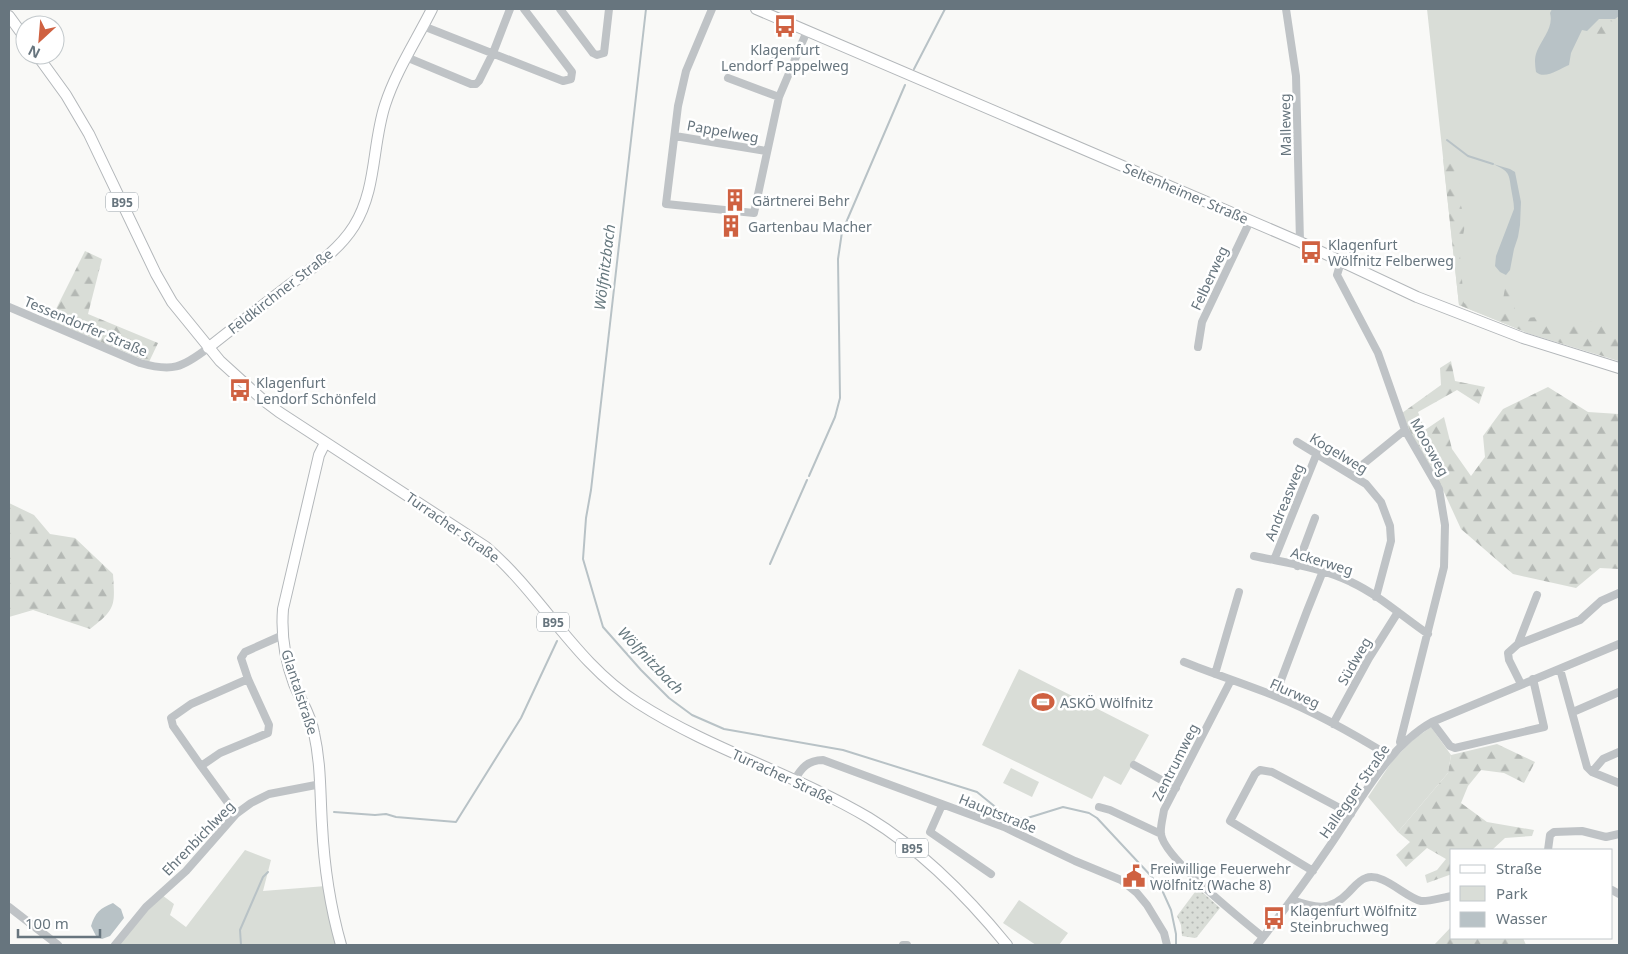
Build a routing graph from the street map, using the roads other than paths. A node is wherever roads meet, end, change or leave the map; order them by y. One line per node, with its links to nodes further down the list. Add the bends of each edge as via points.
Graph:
1 (432, 9): 9 (main road, Feldkirchner Straße)
2 (510, 9): 11 (street)
3 (524, 9): 11 (street, via 572,72 571,79 563,81)
4 (560, 9): 5 (street, via 597,56 604,53)
5 (609, 9)
6 (712, 9): 16 (street, Pappelweg, via 686,70)
7 (756, 9): 10 (main road, Seltenheimer Straße)
8 (1286, 9): 19 (street, Malleweg, via 1296,76)
9 (423, 26): 11 (street); 12 (main road, Feldkirchner Straße)
10 (807, 31): 15 (street, Pappelweg); 18 (main road, Seltenheimer Straße)
11 (494, 53): 12 (street, via 476,84)
12 (406, 57): 23 (main road, Feldkirchner Straße, via 384,105 368,193 354,225 321,261)
13 (44, 65): 23 (main road, Turracher Straße / B95, via 89,134 172,302)
14 (728, 78): 15 (street)
15 (779, 96): 17 (street, Pappelweg)
16 (675, 136): 17 (street, Pappelweg); 17 (street, Pappelweg, via 666,204 754,213)
17 (766, 151)
18 (1250, 221): 19 (main road, Seltenheimer Straße); 22 (street, Felberweg, via 1202,322)
19 (1300, 242): 20 (main road, Seltenheimer Straße)
20 (1338, 259): 24 (main road, Seltenheimer Straße, via 1417,297 1523,338); 25 (street, Moosweg, via 1337,275 1378,353)
21 (9, 306): 23 (street, Tessendorfer Straße, via 156,367 180,366)
22 (1198, 347)
23 (208, 348): 27 (main road, Turracher Straße / B95, via 263,400)
24 (1619, 368)
25 (1405, 430): 29 (street); 40 (street, Moosweg, via 1436,483 1444,518 1444,567)
26 (1297, 442): 28 (street, Kogelweg)
27 (325, 443): 41 (main road, Glantalstraße, via 319,455 283,609); 62 (main road, Turracher Straße / B95, via 486,547 511,570 579,653 608,681 637,702 704,740)
28 (1316, 454): 29 (street, Kogelweg); 32 (street, Andreasweg)
29 (1351, 474): 38 (street, Kogelweg, via 1374,492 1390,526 1391,541)
30 (1315, 518): 33 (street)
31 (1254, 556): 32 (street, Ackerweg)
32 (1274, 560): 33 (street, Ackerweg)
33 (1297, 566): 34 (street, Ackerweg)
34 (1323, 572): 38 (street, Ackerweg, via 1349,581); 52 (street)
35 (1239, 592): 46 (street)
36 (1619, 593): 42 (street, via 1601,602 1580,620)
37 (1537, 595): 42 (street)
38 (1376, 597): 39 (street, Ackerweg)
39 (1398, 612): 40 (street, Ackerweg); 55 (street, Südweg)
40 (1428, 634): 56 (street, Moosweg)
41 (283, 635): 47 (street, via 242,655 241,663); 63 (main road, Glantalstraße, via 294,684 314,732)
42 (1518, 644): 50 (street, via 1508,653 1508,660)
43 (1619, 644): 45 (street, Hallegger Straße)
44 (1184, 662): 46 (street, Flurweg)
45 (1560, 668): 48 (street, Hallegger Straße); 53 (street)
46 (1214, 674): 49 (street, Flurweg)
47 (248, 679): 60 (street, via 269,725 268,733 220,753); 60 (street, via 191,704 170,718)
48 (1533, 679): 50 (street, Hallegger Straße); 54 (street, via 1544,727 1455,748)
49 (1231, 680): 52 (street, Flurweg); 65 (street, Zentrumweg)
50 (1521, 684): 54 (street, Hallegger Straße)
51 (1619, 692): 53 (street)
52 (1275, 696): 55 (street, Flurweg)
53 (1573, 712): 61 (street, via 1585,762)
54 (1432, 722): 56 (street, Hallegger Straße)
55 (1333, 724): 58 (street, Flurweg)
56 (1401, 745): 58 (street, Hallegger Straße)
57 (1619, 752): 61 (street, via 1606,757)
58 (1391, 757): 69 (street, Hallegger Straße)
59 (1134, 765): 65 (street)
60 (201, 766): 68 (street)
61 (1592, 772): 64 (street)
62 (794, 781): 66 (street, Hauptstraße, via 804,766 823,760); 84 (main road, Turracher Straße / B95, via 860,814 905,843 943,874)
63 (320, 784): 68 (street, Ehrenbichlweg, via 269,794); 81 (main road, Glantalstraße, via 328,884)
64 (1619, 784)
65 (1176, 788): 70 (street, Zentrumweg, via 1164,810)
66 (942, 805): 74 (street, via 930,832); 85 (street, Hauptstraße, via 1004,827 1124,882 1147,905 1164,933)
67 (1098, 807): 70 (street)
68 (236, 814): 80 (street, Ehrenbichlweg, via 186,871 146,907)
69 (1351, 814): 73 (street, Hallegger Straße); 73 (street, via 1272,772 1260,770 1255,774 1230,820)
70 (1161, 834): 78 (street, via 1174,856 1200,883)
71 (1619, 834): 72 (street, via 1606,837 1582,832 1554,832 1550,835)
72 (1548, 849)
73 (1313, 871): 76 (street, Hallegger Straße)
74 (991, 874)
75 (1450, 896): 76 (street, via 1421,900 1380,878 1366,877 1341,900 1325,907)
76 (1292, 900): 78 (street, Hallegger Straße)
77 (9, 907): 79 (street)
78 (1263, 938): 86 (street, Hallegger Straße)
79 (58, 945)
80 (115, 945)
81 (341, 945)
82 (903, 945): 83 (street)
83 (907, 945)
84 (1008, 945)
85 (1167, 945)
86 (1257, 945)

